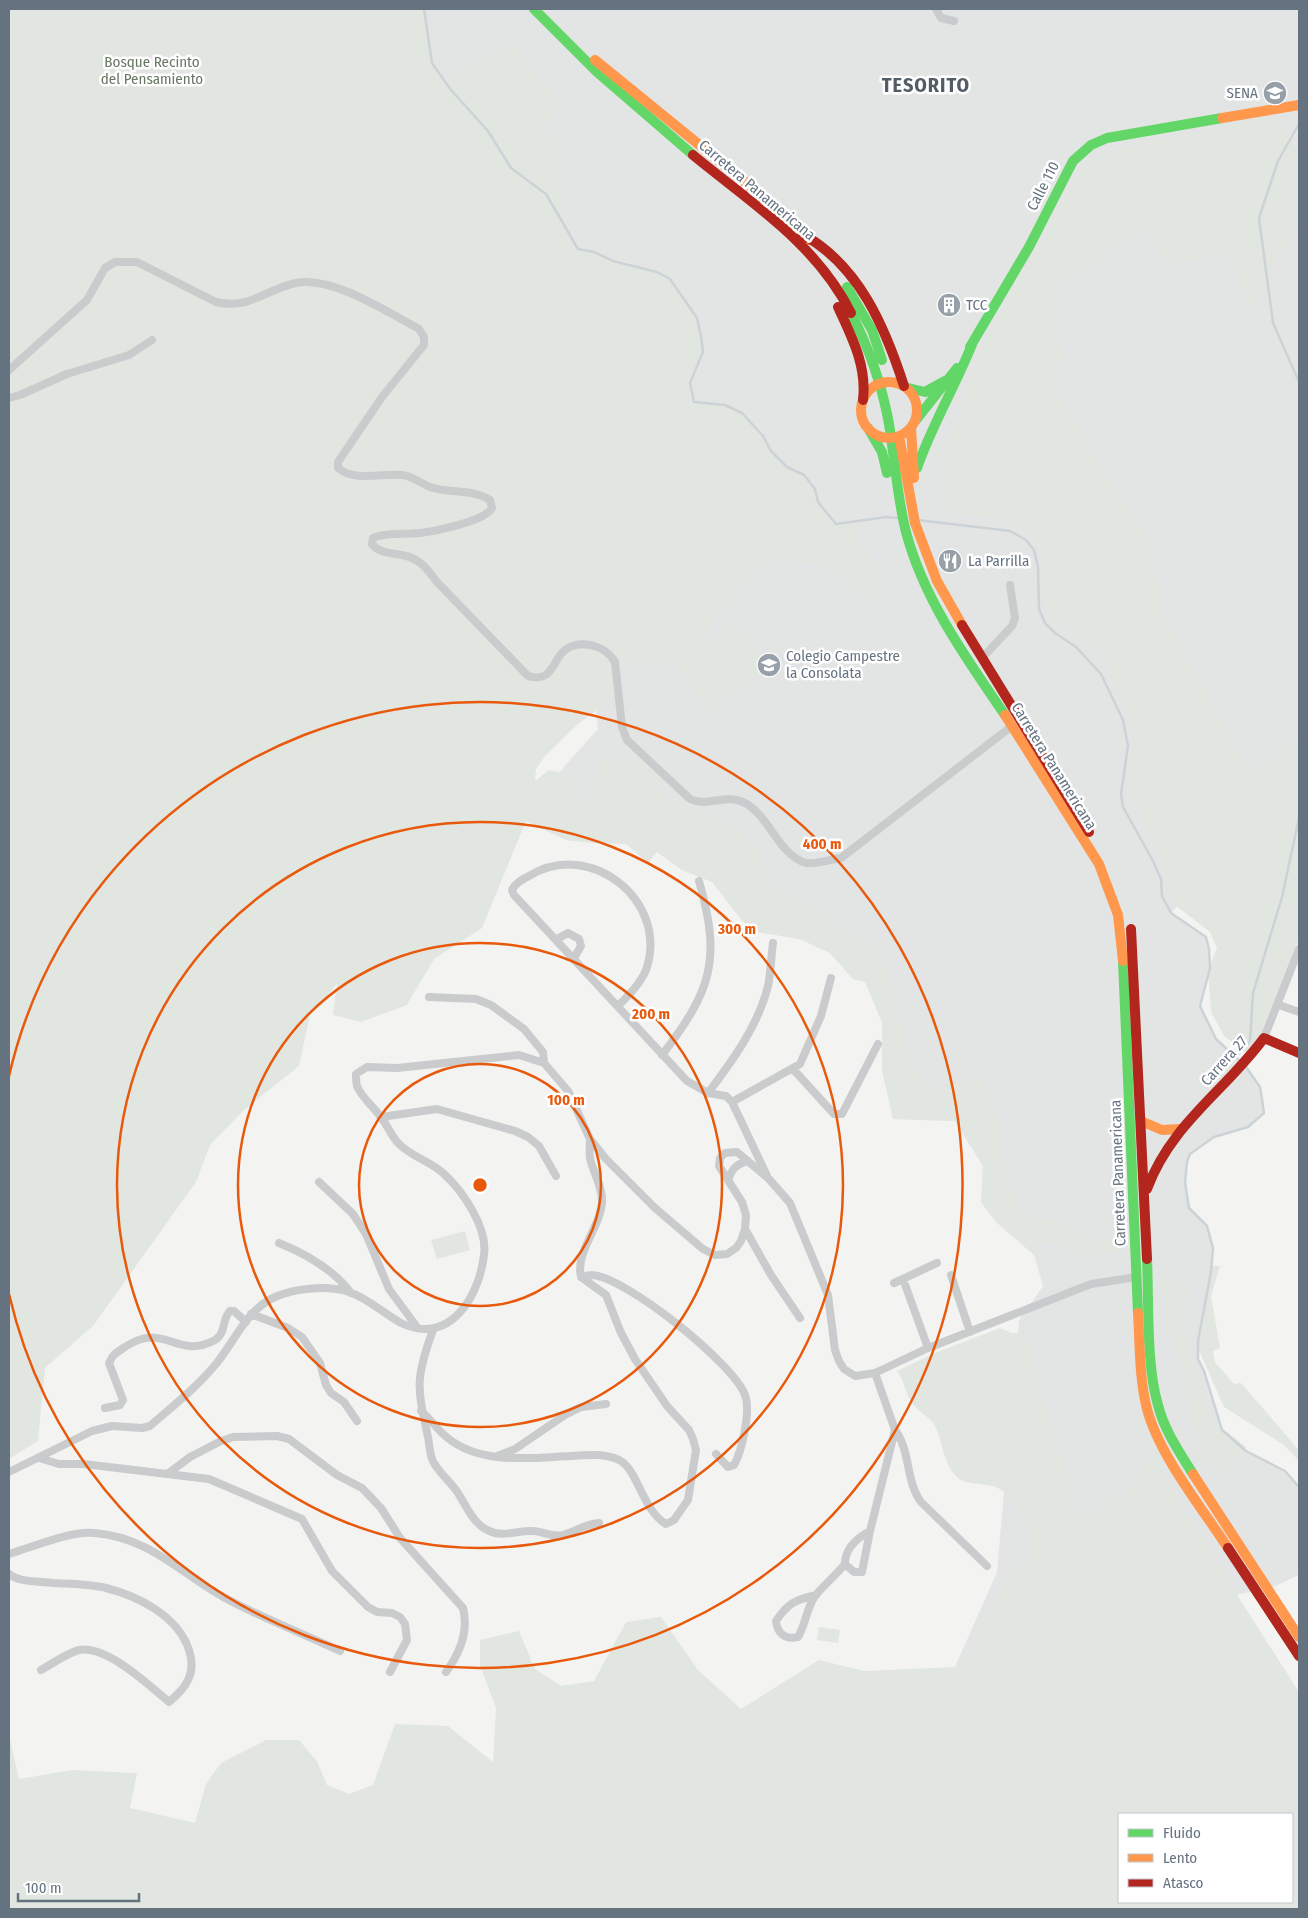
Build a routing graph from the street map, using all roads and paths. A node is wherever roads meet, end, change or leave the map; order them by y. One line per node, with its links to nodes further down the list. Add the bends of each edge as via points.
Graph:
1 (534, 9): 7 (main road, Carretera Panamericana, via 623,97 751,200)
2 (545, 9): 6 (main road, Carretera Panamericana, via 594,60 756,191)
3 (936, 9): 4 (street, via 941,18)
4 (954, 21)
5 (1299, 105): 10 (main road, Calle 110, via 1107,138 1091,146 1073,161 1029,247)
6 (802, 234): 8 (main road, Carretera Panamericana, via 838,275); 13 (main road, via 827,249 851,276 880,324)
7 (823, 269): 8 (main road, Carretera Panamericana); 15 (main road, via 864,372)
8 (849, 300): 20 (main road, Carretera Panamericana, via 872,330 884,364 915,523 928,561); 21 (main road, Carretera Panamericana, via 878,376 909,542 924,582)
9 (152, 340): 14 (street, via 129,355 67,374)
10 (973, 342): 12 (main road, Calle 110); 18 (main road)
11 (9, 370): 23 (street, via 87,300 106,268 115,262 138,262 216,302 229,305 250,302 296,282 311,282 354,294 419,329 424,345 382,397 338,462 338,468 342,472 374,477 400,474 431,487 479,493 490,500 492,508 476,520 421,533 380,535 373,538 372,544 377,550 412,558 427,567 437,582 528,676 535,678 547,674 562,652 573,644 595,645 610,654 615,662 622,727 627,740 690,799 697,802 733,798 746,804 792,854 806,862 841,858)
12 (952, 377): 13 (main road, via 925,392); 16 (main road, Calle 110)
13 (905, 387): 15 (main road, via 891,382 877,385); 16 (main road, via 916,402)
14 (9, 398)
15 (863, 400): 17 (main road, via 862,415)
16 (913, 424): 17 (main road, via 898,437 889,438 881,437); 18 (main road)
17 (868, 428): 21 (main road, via 885,462 896,530 908,568 938,626)
18 (914, 476): 20 (main road, via 925,537 957,603)
19 (1010, 585): 22 (street, via 1015,618 1012,626)
20 (968, 636): 22 (main road, Carretera Panamericana)
21 (965, 656): 23 (main road, Carretera Panamericana)
22 (983, 657): 25 (main road, Carretera Panamericana)
23 (1012, 726): 61 (main road, Carretera Panamericana, via 1111,887 1120,918)
24 (699, 881): 41 (street, via 708,912 712,951 706,986 687,1023)
25 (1118, 883)
26 (1123, 898): 47 (main road, Carretera Panamericana, via 1133,949)
27 (556, 939): 30 (street); 30 (street, via 568,933 580,939 581,946); 36 (street, via 514,895 514,885 535,872 557,866 602,870 623,884 638,902 647,924 650,948 646,970)
28 (773, 943): 44 (street, via 768,986 754,1022 738,1053)
29 (1299, 949): 31 (street, Carrera 27)
30 (574, 958): 36 (street)
31 (1290, 970): 32 (street); 35 (street, Carrera 27)
32 (1299, 974)
33 (831, 978): 43 (street, via 805,1057)
34 (429, 997): 42 (street, via 476,999 491,1005 524,1029 543,1052)
35 (1279, 1004): 37 (street); 38 (street, Carrera 27)
36 (618, 1006): 41 (street)
37 (1299, 1012)
38 (1264, 1038): 40 (main road); 48 (main road, Carrera 27, via 1235,1075)
39 (878, 1044): 43 (street, via 842,1114 834,1114)
40 (1299, 1053)
41 (662, 1055): 44 (street, via 687,1081)
42 (544, 1063): 46 (street, via 519,1055 397,1068 367,1067 356,1074 357,1086); 49 (street, via 568,1091)
43 (793, 1069): 45 (street)
44 (708, 1093): 45 (street, via 726,1096)
45 (732, 1102): 52 (street)
46 (381, 1117): 51 (street, via 437,1109 515,1131 539,1146); 69 (street, via 398,1143 443,1173 456,1187 482,1235 485,1251 483,1269 476,1288 462,1312)
47 (1141, 1121): 48 (main road, via 1162,1130); 55 (main road, Carretera Panamericana)
48 (1180, 1129): 55 (main road, Carrera 27, via 1156,1166)
49 (590, 1139): 56 (street, via 655,1208 703,1249 715,1255 727,1254 741,1241); 60 (street, via 590,1158 602,1202 600,1216 581,1262)
50 (748, 1161): 52 (street); 53 (street, via 731,1170); 53 (street, via 737,1152 725,1153 719,1166)
51 (556, 1176)
52 (769, 1179): 72 (street, via 790,1203 828,1295 839,1361 844,1370 855,1376)
53 (728, 1180): 56 (street, via 742,1202)
54 (319, 1182): 68 (street, via 354,1214 366,1234 389,1290)
55 (1145, 1198): 90 (main road, Carretera Panamericana, via 1153,1383 1158,1406 1176,1447)
56 (746, 1229): 66 (street)
57 (279, 1243): 64 (street, via 297,1250 341,1278)
58 (937, 1264): 62 (street)
59 (952, 1276): 70 (street)
60 (581, 1277): 78 (street, via 593,1275 625,1288 650,1304 706,1347 739,1382 748,1408 740,1456 734,1465 728,1467); 79 (street, via 606,1295 635,1359 689,1430 696,1450 688,1500 674,1520 666,1524 657,1518 628,1467 620,1460 596,1454)
61 (1137, 1277): 70 (street, via 1091,1284); 92 (main road, Carretera Panamericana, via 1143,1385 1155,1430 1170,1459)
62 (903, 1279): 63 (street); 71 (street)
63 (894, 1283)
64 (351, 1293): 65 (street, via 337,1289 294,1292 264,1302); 68 (street, via 402,1324)
65 (251, 1314): 67 (street); 76 (street, via 288,1328 302,1338 320,1363 331,1393 344,1402)
66 (800, 1318)
67 (246, 1322): 74 (street, via 230,1311 226,1314 218,1340 196,1348 154,1336 133,1341 112,1355 109,1363 123,1400 120,1405); 80 (street, via 189,1394 150,1426 92,1430)
68 (417, 1327): 69 (street)
69 (433, 1330): 75 (street, via 418,1378)
70 (970, 1332): 71 (street)
71 (928, 1348): 72 (street)
72 (875, 1373): 77 (street)
73 (606, 1404): 79 (street, via 581,1407 515,1449)
74 (105, 1408)
75 (422, 1411): 79 (street, via 442,1434 459,1445); 83 (street, via 430,1456 435,1466 456,1490 476,1523 486,1530 498,1534 534,1530 562,1536 586,1524)
76 (357, 1421)
77 (895, 1430): 84 (street); 87 (street, via 903,1440 914,1492)
78 (716, 1454)
79 (494, 1457)
80 (39, 1458): 81 (street); 82 (street, via 59,1464)
81 (9, 1472)
82 (168, 1473): 94 (street, via 209,1479 302,1519 332,1571 368,1607 377,1612 392,1613 405,1624 407,1640); 95 (street, via 221,1441 233,1437 277,1436 289,1439 337,1475 354,1482 381,1508 400,1538 463,1608 466,1619 462,1643 457,1658)
83 (599, 1524)
84 (870, 1531): 86 (street, via 851,1546); 86 (street, via 862,1572 854,1572)
85 (9, 1554): 91 (street, via 80,1534 95,1533 125,1539 155,1551 225,1597)
86 (845, 1564): 89 (street)
87 (986, 1566)
88 (9, 1574): 93 (street, via 23,1580 105,1587 127,1595 149,1605 179,1630 192,1657 188,1682 170,1702 113,1658 87,1650 80,1650)
89 (816, 1596): 89 (street, via 796,1599 776,1620 776,1629 792,1639 798,1637)
90 (1299, 1636)
91 (340, 1650)
92 (1299, 1656)
93 (41, 1670)
94 (390, 1672)
95 (446, 1672)

